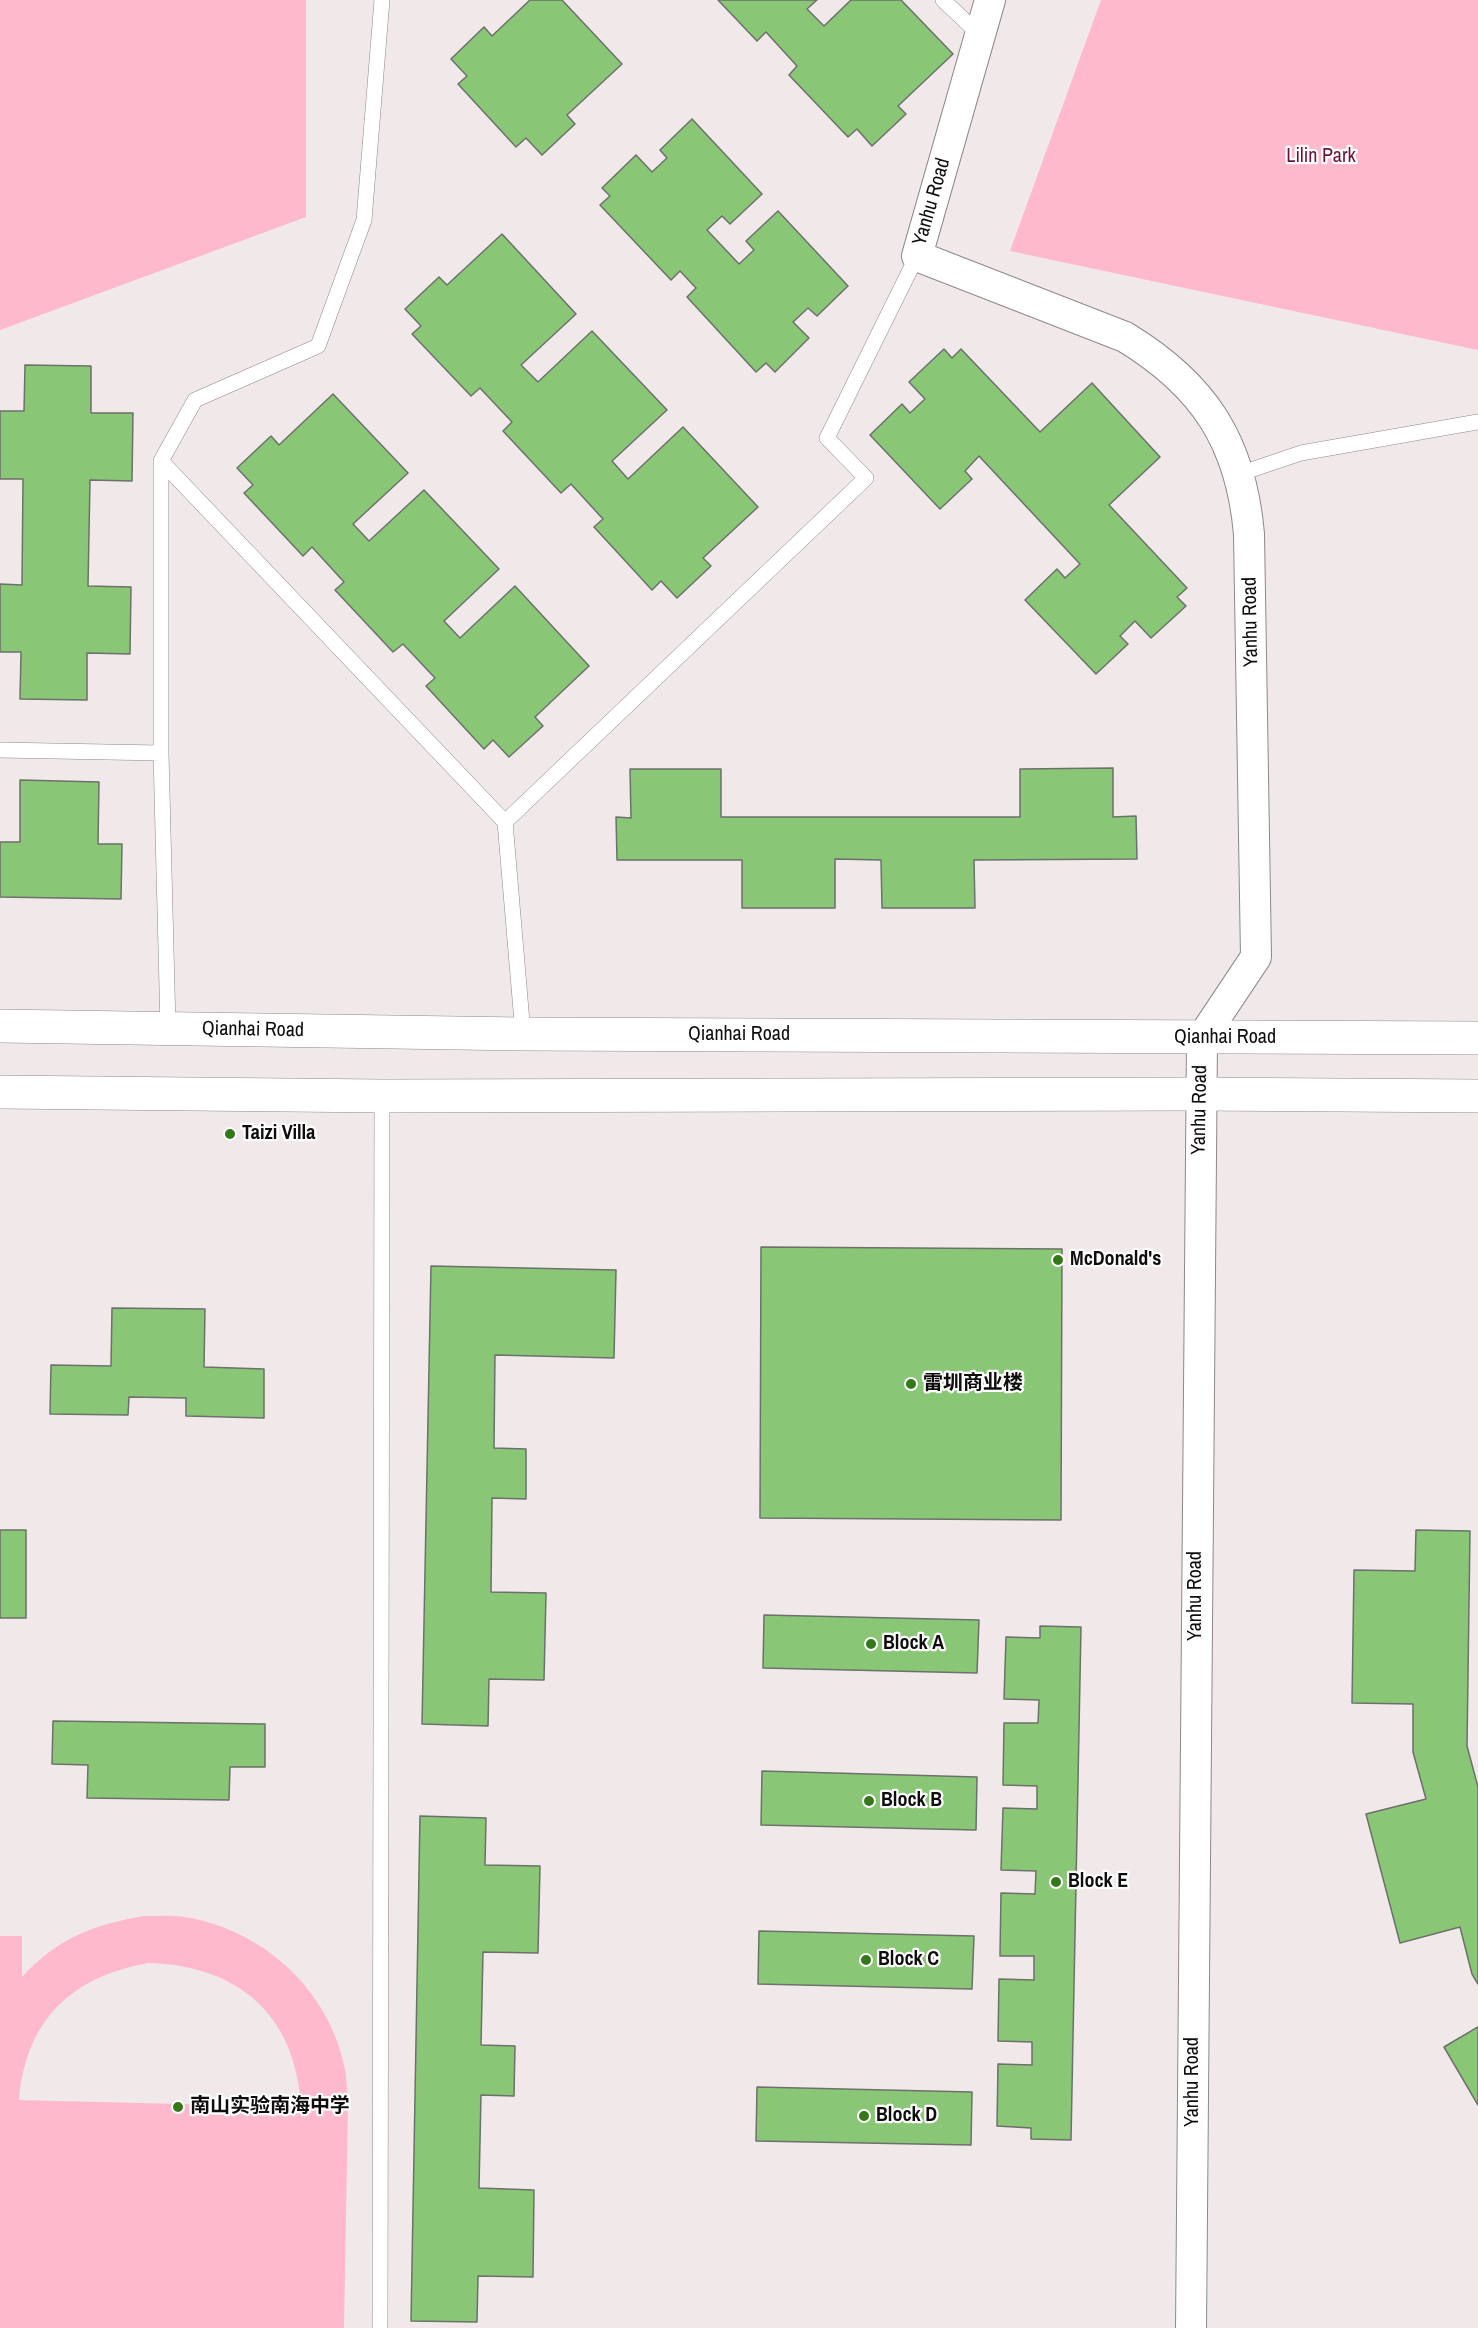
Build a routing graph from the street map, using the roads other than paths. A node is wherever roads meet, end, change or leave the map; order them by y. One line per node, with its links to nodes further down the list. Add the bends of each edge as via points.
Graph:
1 (382, 0): 7 (lane, via 364,220 318,346 195,400)
2 (944, 0): 4 (lane)
3 (990, 0): 4 (street, Yanhu Road)
4 (980, 35): 5 (street, Yanhu Road)
5 (917, 256): 8 (street, Yanhu Road, via 1097,325 1151,353 1196,393 1224,436); 11 (lane, via 827,438 866,478)
6 (1478, 422): 8 (lane, via 1301,453)
7 (161, 460): 10 (lane); 11 (lane)
8 (1239, 474): 15 (street, Yanhu Road, via 1249,534 1256,957)
9 (0, 750): 10 (lane)
10 (161, 753): 13 (lane)
11 (505, 822): 14 (lane)
12 (0, 1026): 13 (street, Qianhai Road)
13 (168, 1028): 14 (street, Qianhai Road)
14 (523, 1034): 15 (street, Qianhai Road)
15 (1202, 1038): 16 (street, Qianhai Road); 18 (street, Yanhu Road)
16 (1478, 1038)
17 (0, 1092): 19 (street)
18 (1200, 1094): 19 (street); 20 (street); 22 (street, Yanhu Road)
19 (382, 1096): 21 (lane)
20 (1478, 1096)
21 (380, 2328)
22 (1191, 2328)

